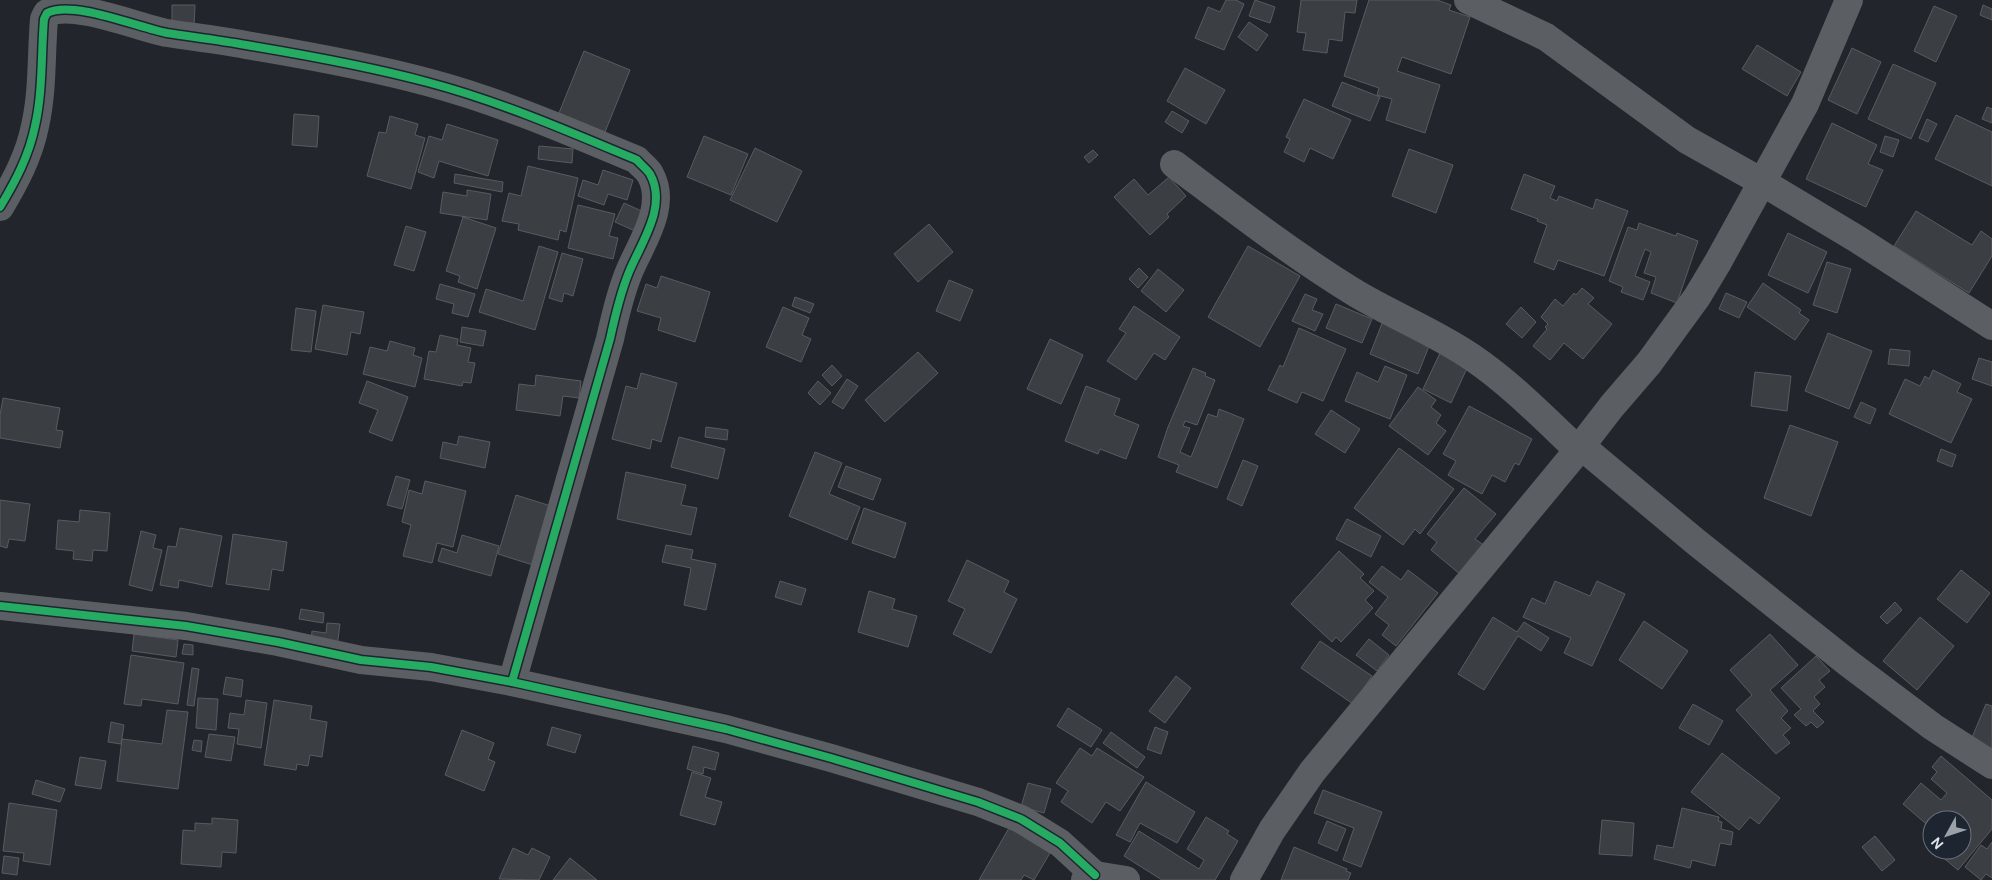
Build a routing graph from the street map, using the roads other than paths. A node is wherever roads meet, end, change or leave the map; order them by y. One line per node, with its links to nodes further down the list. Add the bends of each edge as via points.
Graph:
1 (1468, 0): 4 (street, via 1546,37 1687,140)
2 (1848, 0): 4 (street, via 1805,104)
3 (1174, 164): 7 (street, via 1289,249 1357,294 1471,356)
4 (1762, 182): 6 (street); 7 (street, via 1697,297)
5 (0, 207): 9 (street, via 20,174 35,127 44,19 47,13 60,7 105,14 165,32 363,66 428,82 497,103 636,160 649,173 655,188 655,209 647,236 620,296)
6 (1992, 326)
7 (1580, 448): 10 (street, via 1848,663 1933,727); 13 (street, via 1312,772 1272,830)
8 (0, 606): 9 (street, via 186,626 361,660 431,667)
9 (512, 682): 11 (street, via 726,729 978,802 1021,819 1060,843)
10 (1992, 765)
11 (1090, 877): 12 (street)
12 (1126, 880)
13 (1244, 880)

